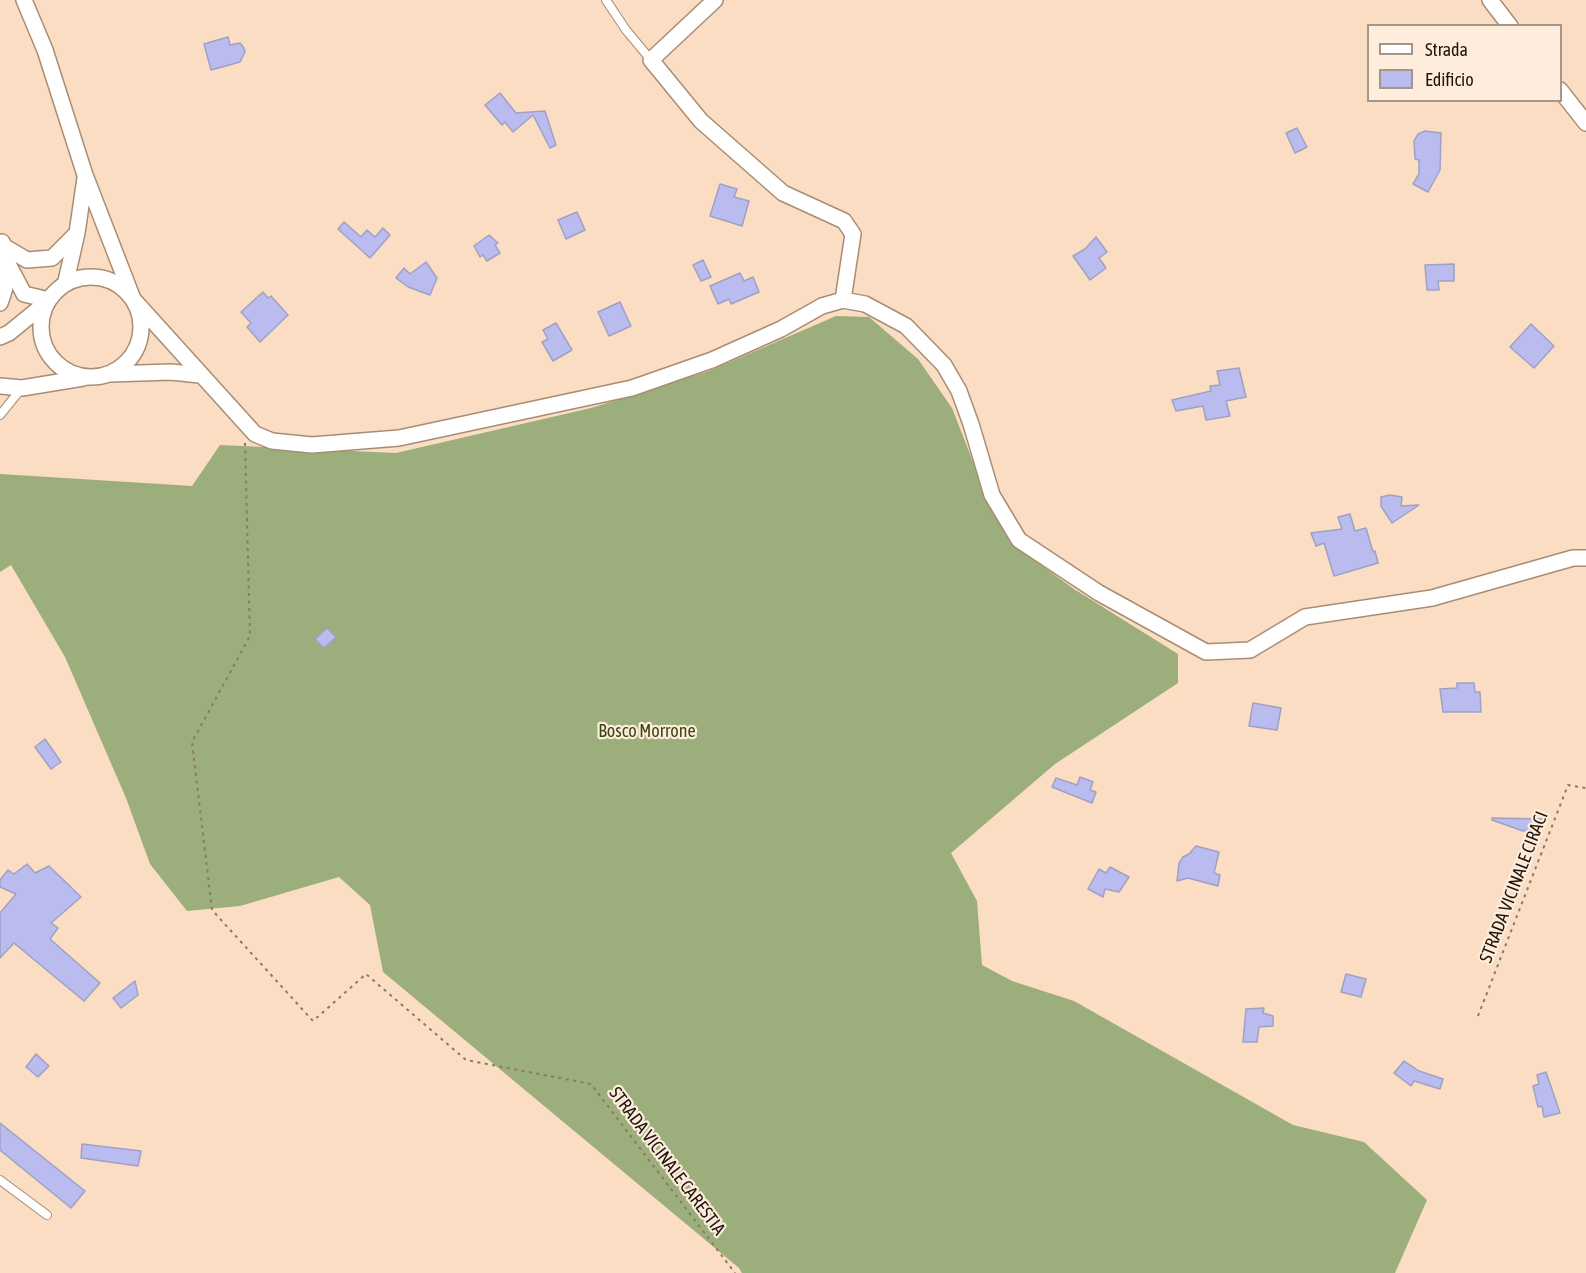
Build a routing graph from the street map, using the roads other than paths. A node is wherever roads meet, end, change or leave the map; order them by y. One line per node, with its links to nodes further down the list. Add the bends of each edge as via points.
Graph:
1 (24, 0): 9 (street, via 45,50)
2 (606, 0): 6 (lane)
3 (715, 0): 6 (street)
4 (1490, 0): 5 (street)
5 (1508, 24)
6 (651, 60): 15 (street, via 701,121 783,193 844,221 853,234)
7 (1562, 93): 8 (street)
8 (1586, 123)
9 (85, 175): 10 (street); 13 (street)
10 (77, 233): 11 (street, via 52,258 27,260); 12 (street)
11 (4, 249): 14 (street, via 24,294); 16 (street, via 4,294)
12 (66, 281): 13 (street, via 80,277 109,282 123,288); 14 (street)
13 (133, 299): 18 (street); 19 (street, via 142,325 135,353 123,365)
14 (49, 300): 17 (street); 19 (street, via 40,330 49,356 76,375)
15 (843, 300): 18 (street, via 822,306 712,360 632,388 399,438 312,446 272,441 255,434); 23 (street, via 865,304 906,326 944,365 959,391 992,495 1019,540 1099,593 1206,652 1250,650 1305,617 1432,598 1573,558)
16 (0, 303)
17 (0, 337)
18 (200, 375): 19 (street, via 171,372)
19 (99, 376): 21 (street)
20 (0, 386): 21 (street)
21 (22, 388): 22 (lane)
22 (0, 415)
23 (1586, 558)
24 (0, 1180): 25 (lane)
25 (47, 1215)

